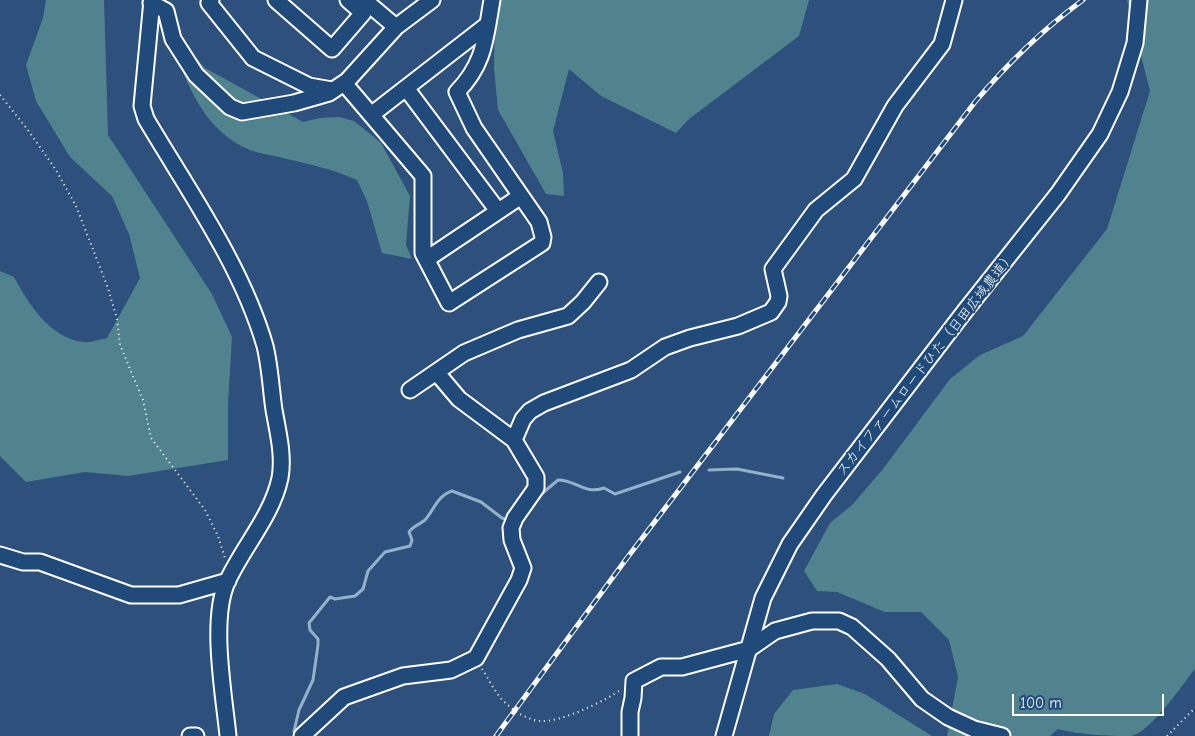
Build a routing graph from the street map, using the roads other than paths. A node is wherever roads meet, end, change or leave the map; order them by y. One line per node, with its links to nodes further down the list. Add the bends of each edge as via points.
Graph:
1 (211, 0): 12 (street, via 210,3 253,58 308,86)
2 (276, 0): 3 (street, via 332,49 363,13)
3 (348, 0)
4 (364, 0): 11 (street)
5 (432, 0): 11 (street)
6 (492, 0): 10 (street)
7 (954, 0): 21 (street, via 942,44 895,106 854,179 816,210 773,269 779,296 771,312 738,326 664,347 631,370 544,403 523,418)
8 (1139, 0): 24 (street, スカイファームロードひた（日田広域農道）, via 1135,43 1120,92 1100,134 1058,194 965,311 790,544 763,598)
9 (151, 2): 12 (street, via 166,11 174,39 196,76 230,107 242,112 294,104); 23 (street, via 142,106 146,119 218,240 252,311 265,348 279,441 280,479 267,511)
10 (487, 25): 13 (street); 15 (street, via 482,56 472,77 457,92 474,128)
11 (396, 27): 12 (street)
12 (339, 86): 14 (street)
13 (406, 88): 14 (street); 16 (street)
14 (372, 115): 17 (street, via 423,176 423,253)
15 (521, 196): 16 (street); 17 (street, via 538,222 542,243 449,303)
16 (498, 211): 17 (street)
17 (427, 259)
18 (599, 282): 19 (street, via 568,316 518,330 464,353)
19 (437, 373): 20 (street); 21 (street, via 459,399)
20 (410, 390)
21 (514, 440): 28 (street, via 538,484 513,523 512,540 522,568 511,596 476,658 451,670 403,676 344,697)
22 (0, 555): 23 (street, via 24,562 40,562 131,595 178,595)
23 (228, 581): 27 (street, via 222,596 220,641)
24 (749, 649): 29 (street, via 682,667 661,667 634,681); 30 (street, スカイファームロードひた（日田広域農道）); 31 (street, via 775,630 812,621 839,621 852,627 888,658 922,699 948,717 974,729)
25 (190, 736): 26 (street)
26 (196, 736)
27 (228, 736)
28 (302, 736)
29 (630, 736)
30 (724, 736)
31 (1002, 736)

